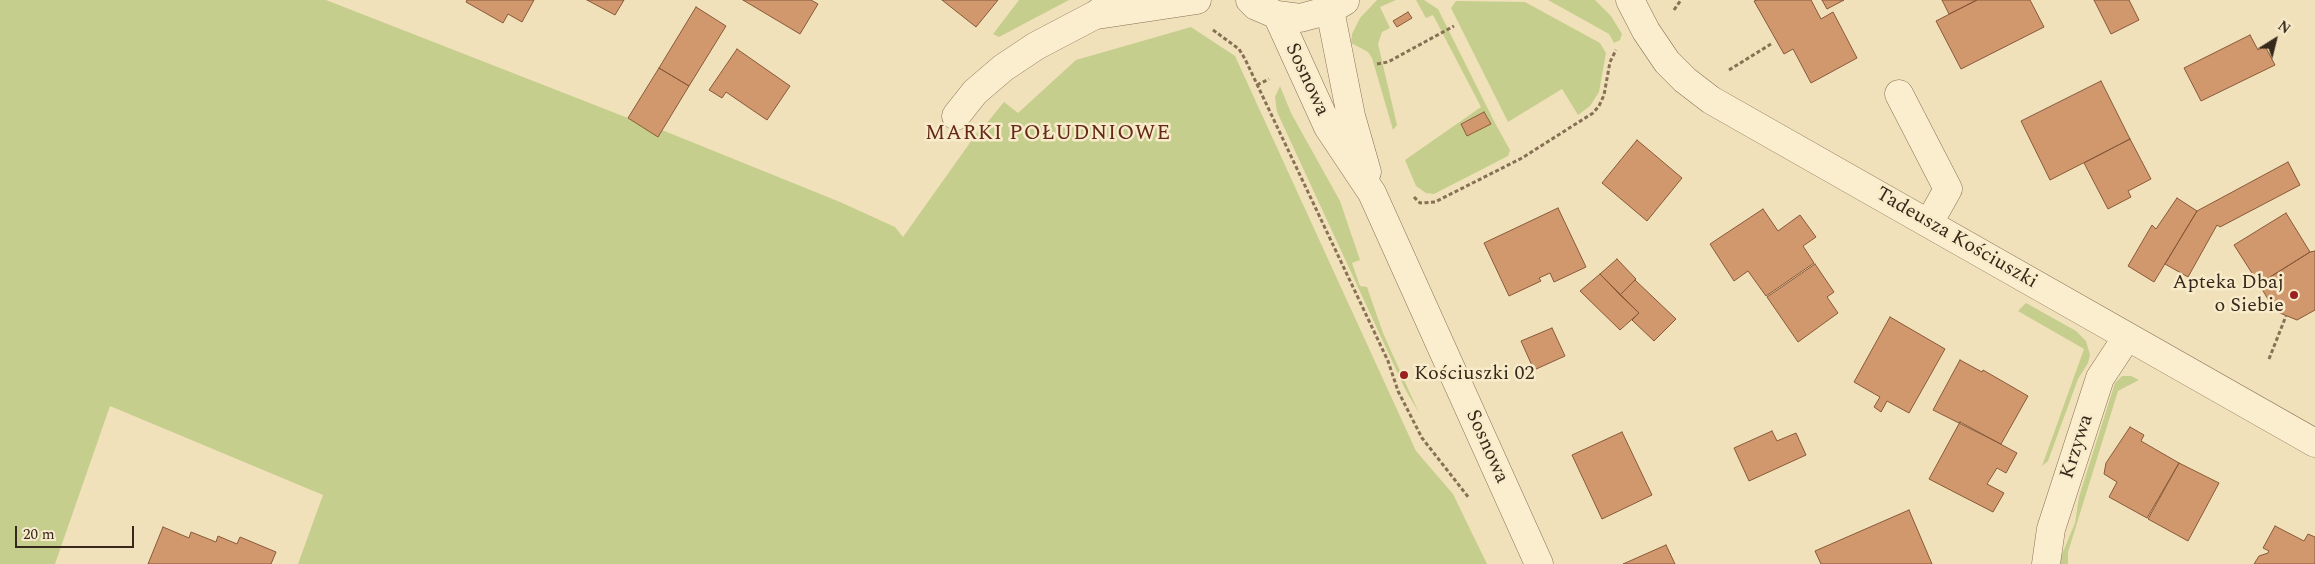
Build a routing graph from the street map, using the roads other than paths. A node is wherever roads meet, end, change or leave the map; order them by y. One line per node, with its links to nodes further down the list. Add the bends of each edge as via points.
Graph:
1 (1197, 0): 5 (street)
2 (1250, 0): 6 (street)
3 (1630, 0): 10 (street, Tadeusza Kościuszki, via 1667,62 1711,100)
4 (1338, 5): 6 (street, via 1300,18); 9 (street, Sosnowa, via 1351,116)
5 (1106, 7): 8 (street, via 1003,68 975,92)
6 (1277, 15): 9 (street, Sosnowa, via 1328,127)
7 (1899, 94): 10 (street, via 1948,189)
8 (956, 116)
9 (1372, 193): 13 (street, Sosnowa)
10 (1930, 223): 11 (street, Tadeusza Kościuszki)
11 (2127, 336): 12 (street, Tadeusza Kościuszki); 14 (street, Krzywa, via 2100,378 2052,529)
12 (2315, 443)
13 (1538, 564)
14 (2046, 564)

